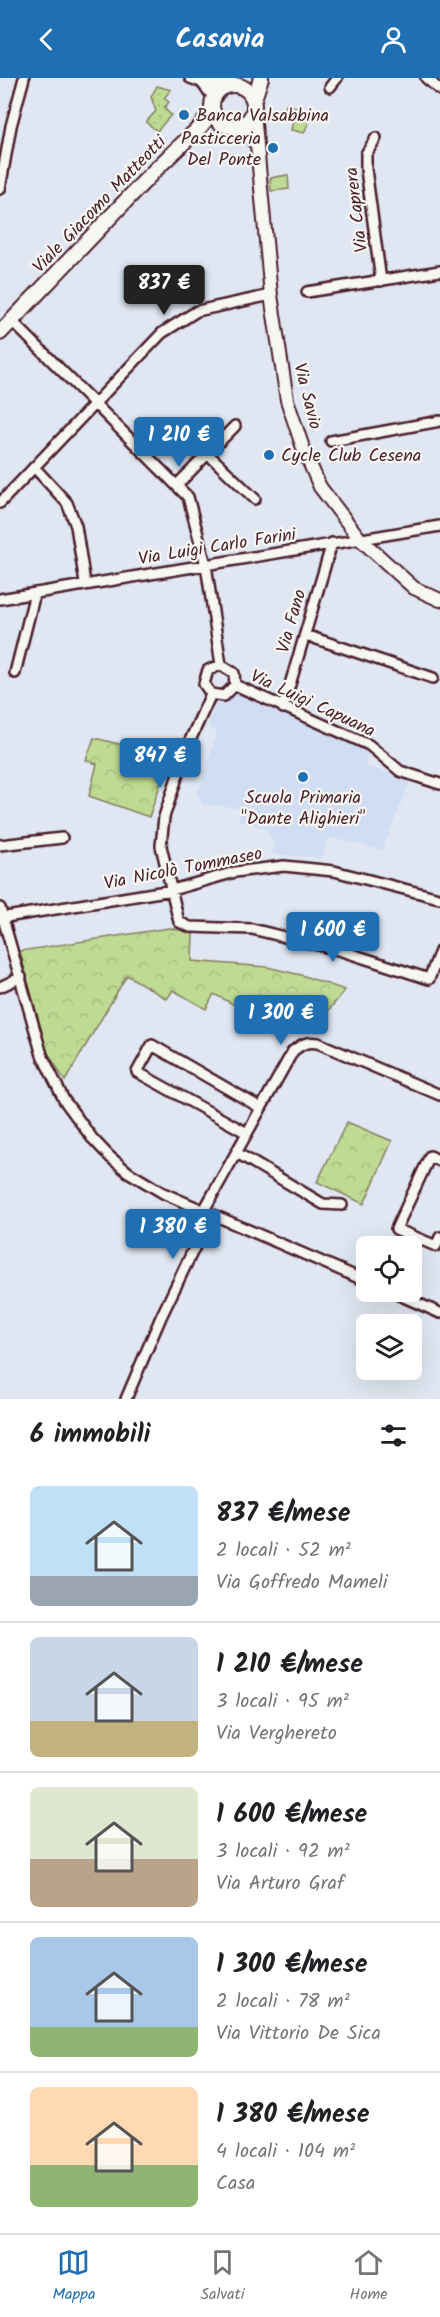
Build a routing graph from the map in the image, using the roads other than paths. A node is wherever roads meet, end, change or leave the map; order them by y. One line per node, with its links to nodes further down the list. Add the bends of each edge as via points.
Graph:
1 (24, 78): 13 (street)
2 (190, 78): 6 (street)
3 (261, 78): 11 (main road)
4 (338, 78): 8 (street)
5 (426, 78): 9 (street)
6 (201, 82): 7 (street); 10 (street)
7 (237, 83): 10 (main road, via 219,91); 11 (main road, via 247,90)
8 (330, 87)
9 (440, 90)
10 (213, 104): 14 (main road, via 218,121); 15 (main road, Viale Giacomo Matteotti)
11 (254, 106): 14 (main road, via 247,123); 17 (street, Via Savio)
12 (0, 123): 13 (street)
13 (11, 126): 18 (street)
14 (234, 126): 15 (main road); 17 (street)
15 (200, 127): 23 (main road, Viale Giacomo Matteotti)
16 (376, 138): 20 (street, Via Caprera, via 366,154 366,169)
17 (256, 144): 22 (street, Via Savio)
18 (0, 188)
19 (440, 271): 20 (street)
20 (381, 281): 21 (street)
21 (307, 292)
22 (271, 295): 25 (street, via 197,311 162,333); 35 (street, Via Savio, via 294,424 320,487)
23 (12, 321): 24 (main road, Viale Giacomo Matteotti); 25 (street)
24 (0, 333)
25 (95, 403): 30 (street); 31 (street)
26 (440, 421): 28 (street)
27 (235, 426): 29 (street)
28 (331, 441)
29 (208, 454): 31 (street); 32 (street)
30 (34, 467): 33 (street); 38 (street, via 67,503 76,525)
31 (177, 485): 37 (street, via 188,497)
32 (255, 499)
33 (0, 503)
34 (440, 526): 35 (street, Via Luigi Carlo Farini)
35 (360, 539): 36 (street, Via Luigi Carlo Farini); 41 (street, Via Savio, via 414,588)
36 (332, 543): 37 (street, Via Luigi Carlo Farini); 42 (street, Via Fano)
37 (206, 565): 38 (street, Via Luigi Carlo Farini); 43 (street)
38 (85, 583): 39 (street, Via Luigi Carlo Farini)
39 (35, 593): 40 (street, Via Luigi Carlo Farini); 44 (street)
40 (0, 599)
41 (440, 600)
42 (305, 635): 45 (street); 48 (street, Via Fano)
43 (221, 665): 46 (street, via 234,673); 47 (street, via 208,669 204,684)
44 (15, 673)
45 (433, 678)
46 (235, 685): 47 (street, via 224,696); 48 (street, Via Luigi Capuana)
47 (211, 694): 52 (street, via 187,747 164,817 161,846)
48 (283, 708): 49 (street, Via Luigi Capuana, via 369,745 400,771)
49 (440, 784)
50 (62, 838): 51 (street)
51 (0, 845)
52 (172, 890): 53 (street, Via Nicolò Tommaseo, via 235,872 284,866 334,871); 54 (street, Via Nicolò Tommaseo); 55 (street, via 179,922 190,927 252,929 342,951 429,980)
53 (440, 898)
54 (1, 915): 56 (street)
55 (440, 951)
56 (21, 977): 57 (street); 64 (street, via 42,1055 64,1100 92,1138 146,1184)
57 (0, 987)
58 (440, 1095): 59 (street, via 308,1041 293,1051)
59 (261, 1108): 60 (street); 60 (street, via 152,1045 137,1072)
60 (248, 1133): 61 (street)
61 (237, 1153): 63 (street, via 323,1204); 64 (street)
62 (440, 1161): 65 (street, via 430,1156 396,1229 436,1246)
63 (342, 1205)
64 (207, 1214): 66 (street); 69 (street)
65 (440, 1237)
66 (356, 1277)
67 (415, 1302): 68 (street)
68 (440, 1313)
69 (126, 1399)

